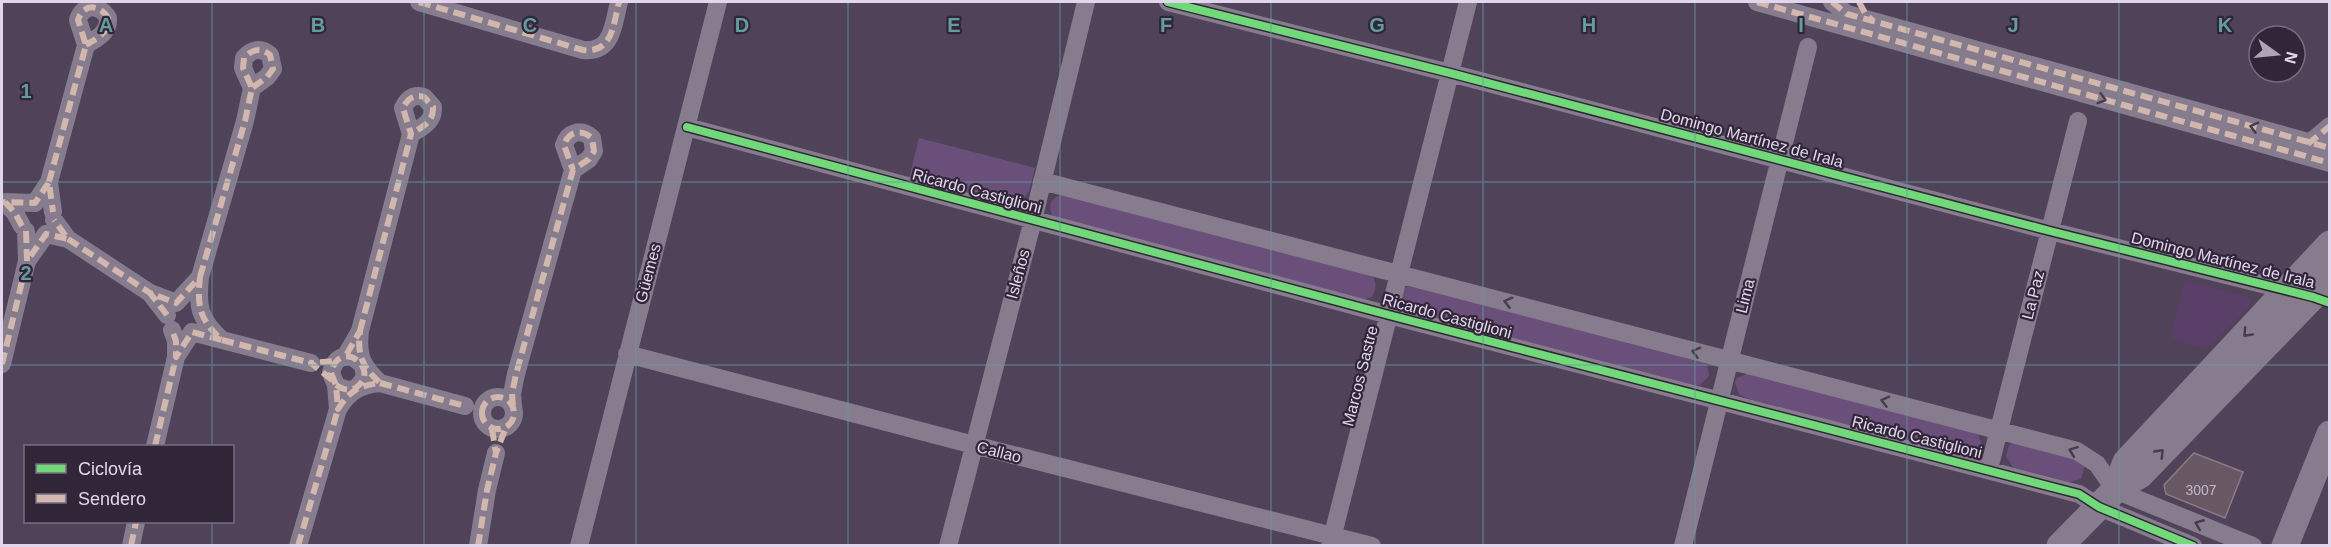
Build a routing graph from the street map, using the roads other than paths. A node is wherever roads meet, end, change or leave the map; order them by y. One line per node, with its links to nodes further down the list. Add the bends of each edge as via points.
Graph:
1 (419, 2): 9 (street)
2 (619, 2): 9 (street, via 605,45 595,51)
3 (718, 2): 17 (street, Güemes)
4 (1086, 2): 25 (street, Isleños)
5 (1168, 2): 13 (street, Domingo Martínez de Irala)
6 (1468, 2): 13 (street, Marcos Sastre)
7 (1757, 2): 10 (street)
8 (1832, 2): 10 (street)
9 (444, 4)
10 (1850, 14): 19 (street, one-way to 19); 19 (street, one-way to 10)
11 (86, 45): 24 (street)
12 (1808, 47): 21 (street, Lima)
13 (1450, 73): 21 (street, Domingo Martínez de Irala); 34 (street, Marcos Sastre)
14 (252, 88): 35 (street)
15 (2078, 121): 31 (street, La Paz)
16 (2330, 126): 19 (street)
17 (687, 128): 28 (street, Ricardo Castiglioni); 44 (street, Güemes)
18 (411, 134): 41 (street)
19 (2304, 148): 20 (street); 22 (street)
20 (2330, 148)
21 (1779, 159): 31 (street, Domingo Martínez de Irala); 47 (street, Lima)
22 (2330, 163)
23 (573, 170): 51 (street)
24 (49, 182): 27 (street); 29 (street)
25 (1042, 182): 28 (street, Isleños); 34 (street, Ricardo Castiglioni)
26 (3, 201): 27 (street); 30 (street)
27 (34, 203): 29 (street, via 45,204); 30 (street, via 23,211)
28 (1033, 220): 39 (street, Ricardo Castiglioni); 61 (street, Isleños)
29 (51, 222): 30 (street, via 35,236); 33 (street); 40 (street, via 68,239 150,293)
30 (24, 228): 33 (street)
31 (2050, 231): 36 (street, Domingo Martínez de Irala); 58 (street, La Paz)
32 (2330, 244): 36 (main road)
33 (27, 261): 48 (street)
34 (1400, 273): 39 (street, Marcos Sastre); 47 (street, Ricardo Castiglioni, one-way to 34)
35 (200, 277): 38 (street); 40 (street)
36 (2287, 290): 37 (street, Domingo Martínez de Irala); 63 (main road, one-way to 63, via 2126,462)
37 (2324, 293): 63 (main road, one-way to 37, via 2140,475)
38 (199, 310): 40 (street, via 186,301); 42 (street, via 201,320); 43 (street, via 207,327)
39 (1389, 315): 55 (street, Ricardo Castiglioni); 65 (street, Marcos Sastre)
40 (172, 316): 42 (street, via 182,334); 45 (street)
41 (360, 331): 46 (street); 50 (street)
42 (192, 332): 43 (street); 45 (street)
43 (222, 340): 49 (street)
44 (627, 354): 61 (street, Callao); 69 (street, Güemes)
45 (176, 357): 60 (street)
46 (341, 359): 49 (street); 50 (street, via 352,357); 52 (street, via 331,373)
47 (1728, 361): 55 (street, Lima); 58 (street, Ricardo Castiglioni, one-way to 47)
48 (2, 363)
49 (311, 363): 52 (street)
50 (363, 366): 53 (street); 54 (street, via 365,374)
51 (516, 374): 57 (street); 57 (street, via 512,422)
52 (334, 382): 54 (street, via 342,389); 56 (street)
53 (380, 383): 54 (street); 57 (street)
54 (356, 388): 56 (street)
55 (1719, 400): 62 (street, Ricardo Castiglioni); 72 (street, Lima)
56 (338, 409): 67 (street)
57 (492, 415): 68 (street, via 496,453)
58 (1999, 431): 62 (street, La Paz); 63 (street, Ricardo Castiglioni, one-way to 58, via 2097,464 2078,451)
59 (2330, 434): 76 (main road)
60 (155, 445)
61 (974, 445): 65 (street, Callao); 70 (street, Isleños)
62 (1989, 469): 63 (street, Ricardo Castiglioni)
63 (2107, 498): 73 (main road); 74 (street, Ricardo Castiglioni); 75 (street, Ricardo Castiglioni, one-way to 63)
64 (136, 523): 66 (street)
65 (1331, 540): 71 (street, Callao)
66 (130, 546)
67 (297, 546)
68 (478, 546)
69 (579, 546)
70 (948, 546)
71 (1372, 546)
72 (1683, 546)
73 (2060, 546)
74 (2193, 546)
75 (2253, 546)
76 (2285, 546)

